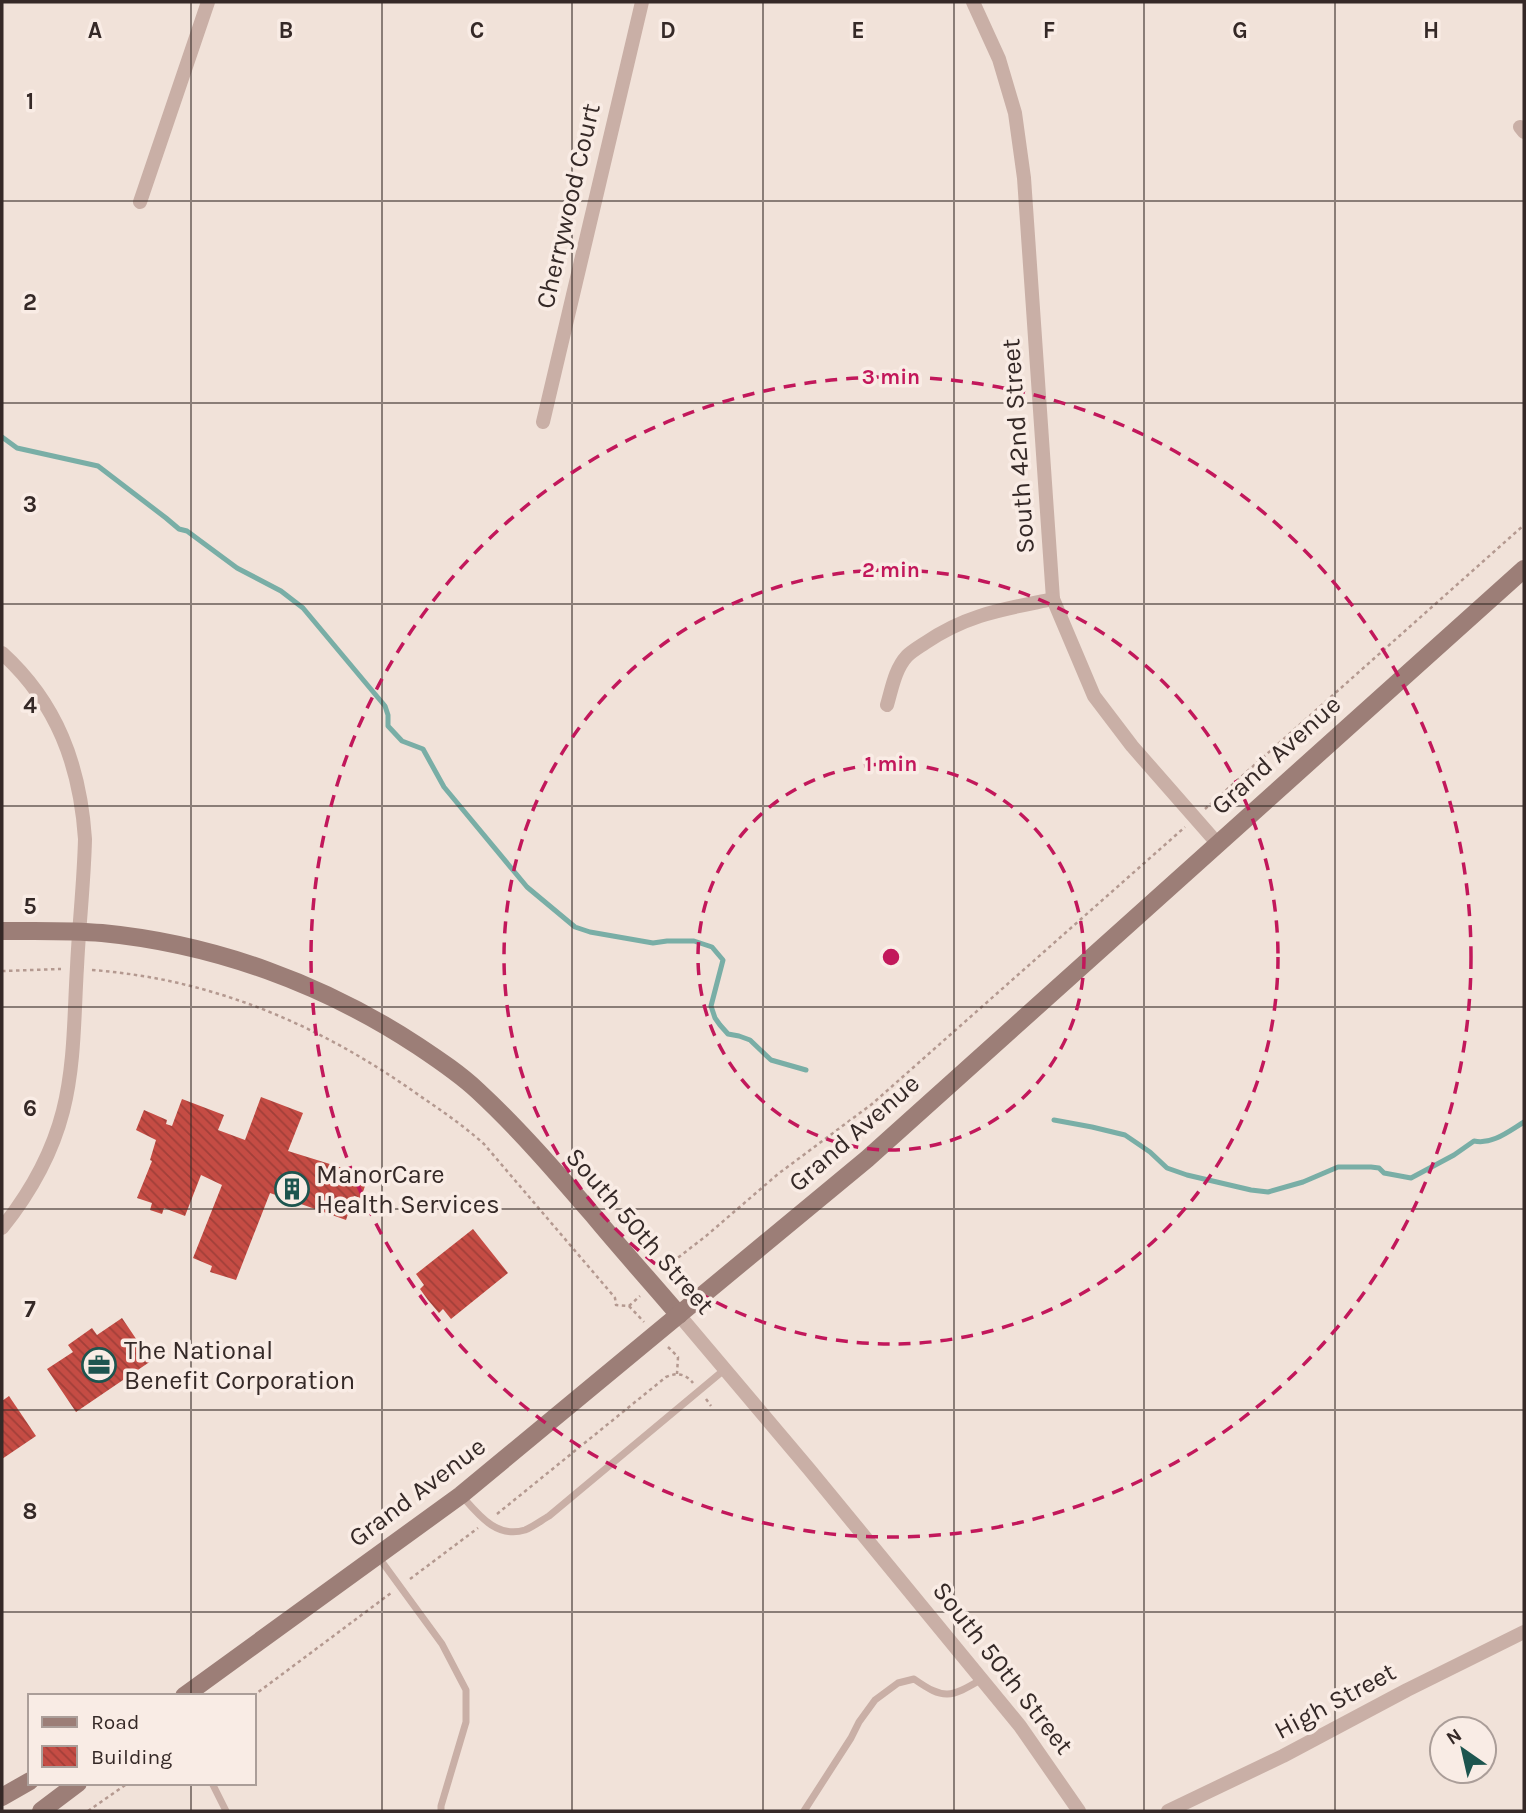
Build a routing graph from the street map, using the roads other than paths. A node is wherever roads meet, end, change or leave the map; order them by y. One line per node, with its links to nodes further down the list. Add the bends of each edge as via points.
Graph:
1 (208, 2): 4 (street)
2 (642, 2): 5 (street, Cherrywood Court)
3 (973, 2): 7 (street, South 42nd Street, via 999,59 1015,113 1024,178)
4 (140, 202)
5 (543, 422)
6 (1524, 569): 10 (main road, Grand Avenue)
7 (1053, 599): 9 (street, via 966,620 934,637 908,655 895,674); 10 (street, South 42nd Street, via 1094,696)
8 (2, 653): 12 (street, via 52,716 77,777 85,839)
9 (887, 705)
10 (1217, 843): 14 (main road, Grand Avenue, via 867,1159)
11 (2, 931): 12 (main road, South 50th Street)
12 (79, 931): 13 (street, via 63,1111 37,1177); 14 (main road, South 50th Street, via 152,940 252,965 300,982 393,1029 477,1090)
13 (2, 1228)
14 (680, 1315): 15 (street, South 50th Street); 16 (main road, Grand Avenue)
15 (725, 1369): 16 (lane, via 549,1516 525,1530 505,1533 485,1522); 19 (street, South 50th Street)
16 (461, 1494): 17 (main road, Grand Avenue)
17 (377, 1555): 20 (main road, Grand Avenue); 27 (lane, via 442,1644 466,1690 466,1722)
18 (1524, 1632): 30 (street, High Street)
19 (982, 1679): 28 (lane, via 952,1694 936,1694 914,1679 898,1683 875,1700); 29 (street, South 50th Street)
20 (187, 1694)
21 (28, 1782): 24 (main road)
22 (75, 1785): 25 (main road)
23 (213, 1785): 26 (lane)
24 (2, 1797)
25 (41, 1811)
26 (226, 1811)
27 (441, 1811)
28 (804, 1811)
29 (1079, 1811)
30 (1168, 1811)

